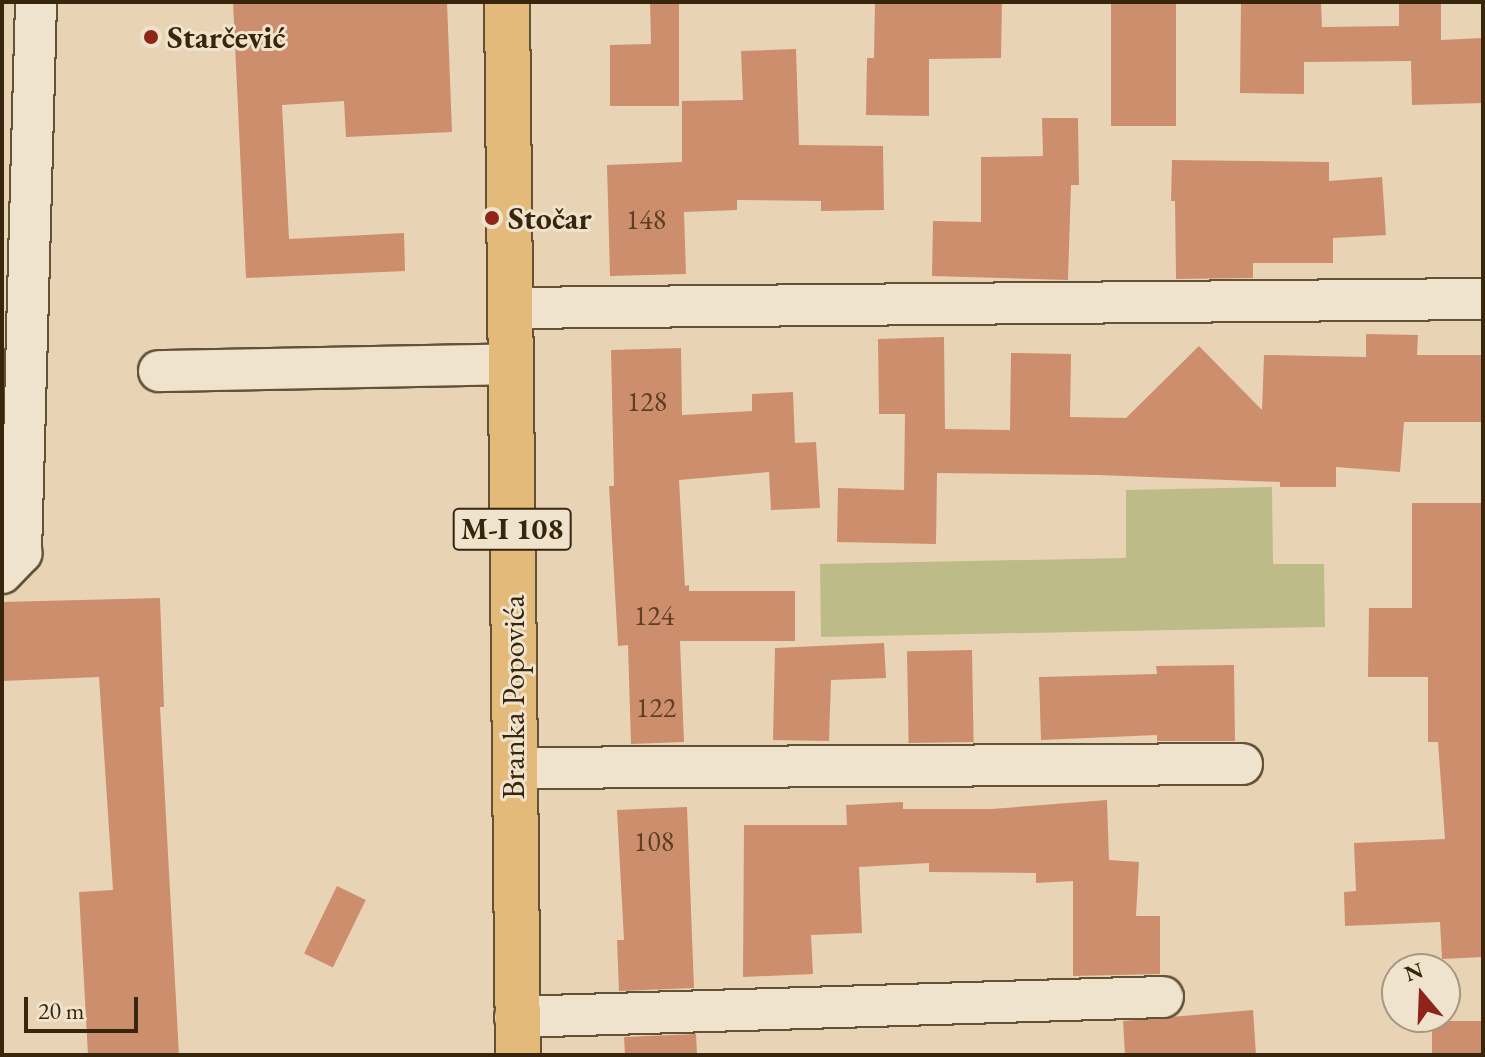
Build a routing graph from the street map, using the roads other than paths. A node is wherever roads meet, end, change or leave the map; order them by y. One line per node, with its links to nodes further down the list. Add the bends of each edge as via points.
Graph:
1 (36, 2): 7 (street, via 21,553)
2 (507, 2): 4 (main road, Branka Popovića / M-I 108)
3 (1483, 299): 4 (street)
4 (509, 308): 5 (main road, Branka Popovića / M-I 108)
5 (510, 364): 6 (street); 9 (main road, Branka Popovića / M-I 108)
6 (159, 371)
7 (2, 573)
8 (1242, 764): 9 (street)
9 (513, 768): 11 (main road, Branka Popovića / M-I 108)
10 (1163, 997): 11 (street)
11 (517, 1036)

